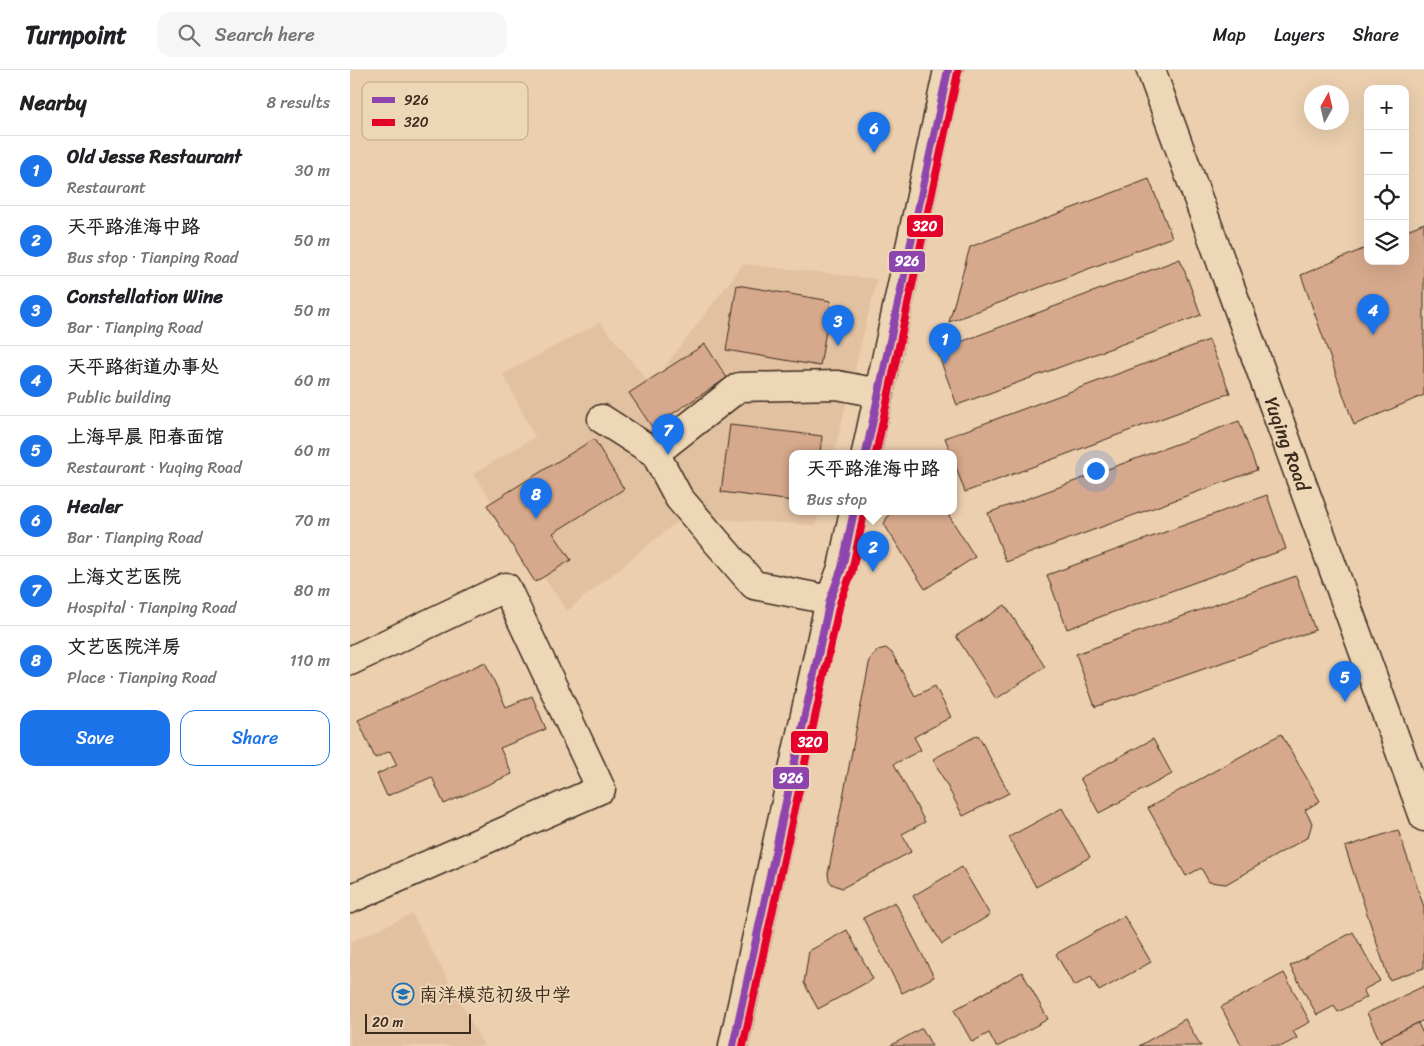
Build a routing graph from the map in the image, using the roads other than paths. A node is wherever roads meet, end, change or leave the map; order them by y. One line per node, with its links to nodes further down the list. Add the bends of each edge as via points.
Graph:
1 (948, 70): 3 (street)
2 (1151, 70): 10 (street, Yuqing Road)
3 (879, 393): 5 (street); 6 (street, via 837,385 739,387)
4 (602, 419): 6 (street)
5 (867, 450)
6 (655, 454): 8 (street, via 679,498 754,585)
7 (853, 515): 8 (street, via 842,568)
8 (830, 600): 12 (street)
9 (350, 661): 11 (street, via 506,587 601,789)
10 (1424, 817)
11 (350, 899)
12 (734, 1046)

